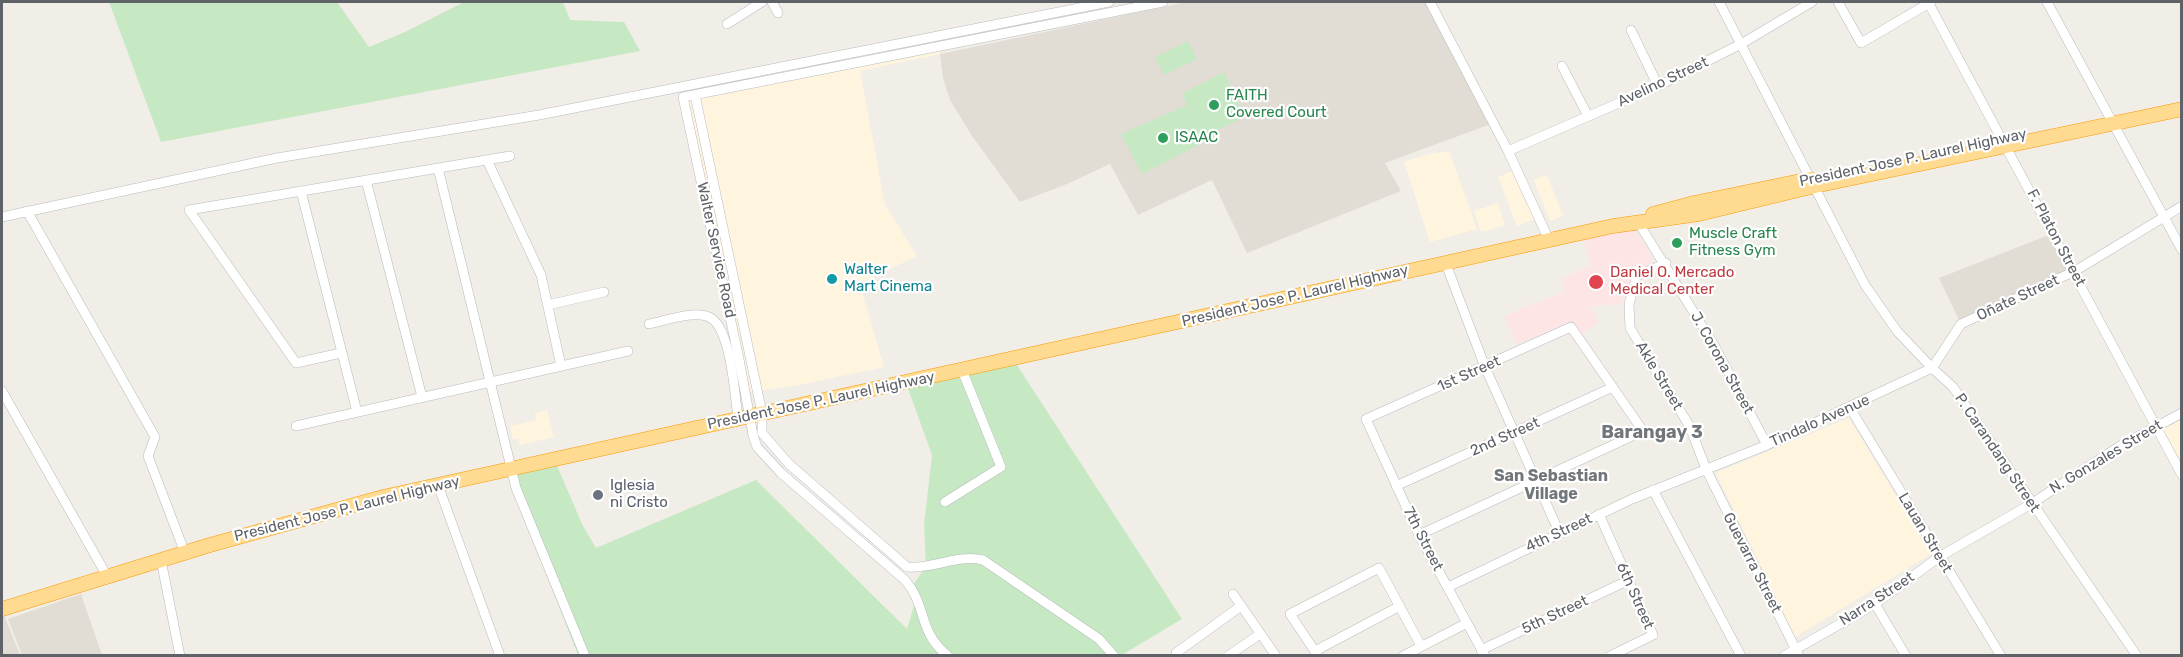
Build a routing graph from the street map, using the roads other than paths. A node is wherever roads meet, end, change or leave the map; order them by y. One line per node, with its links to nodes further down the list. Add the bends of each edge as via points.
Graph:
1 (762, 2): 12 (street)
2 (772, 2): 11 (street)
3 (1109, 2): 31 (street, via 539,115 278,158)
4 (1163, 2): 17 (street)
5 (1430, 2): 23 (street)
6 (1719, 2): 14 (street, P. Carandang Street)
7 (1812, 2): 14 (street, Avelino Street)
8 (1838, 2): 9 (street, via 1861,44)
9 (1929, 2): 22 (street, F. Platon Street)
10 (2047, 2): 21 (street)
11 (778, 13)
12 (728, 24)
13 (1631, 30): 16 (street)
14 (1741, 45): 16 (street, Avelino Street); 28 (street, P. Carandang Street)
15 (1562, 66): 20 (street)
16 (1658, 86): 20 (street, Avelino Street)
17 (695, 94): 56 (street, Walter Service Road, via 758,394); 56 (street, Walter Service Road, via 683,97)
18 (2181, 103): 21 (highway, President Jose P. Laurel Highway)
19 (2181, 110): 21 (highway, President Jose P. Laurel Highway)
20 (1588, 116): 23 (street, Avelino Street)
21 (2112, 121): 22 (highway, President Jose P. Laurel Highway); 33 (street)
22 (2005, 142): 28 (highway, President Jose P. Laurel Highway); 39 (street, F. Platon Street)
23 (1508, 151): 35 (street)
24 (510, 156): 25 (street)
25 (487, 160): 26 (street); 41 (street, via 541,275)
26 (438, 168): 27 (street); 49 (street)
27 (366, 180): 29 (street); 52 (street)
28 (1813, 182): 34 (highway, President Jose P. Laurel Highway, via 1699,214); 47 (street, P. Carandang Street, via 1865,285 1898,331)
29 (301, 191): 44 (street); 44 (street, via 189,210 296,363)
30 (2181, 206): 33 (street, Oñate Street)
31 (27, 211): 32 (street); 74 (street, via 155,438 148,456)
32 (2, 217)
33 (2164, 218): 36 (street); 39 (street, Oñate Street)
34 (1642, 220): 35 (highway, President Jose P. Laurel Highway); 37 (street, J. Corona Street)
35 (1549, 240): 38 (highway, President Jose P. Laurel Highway)
36 (2181, 250)
37 (1666, 263): 61 (street, J. Corona Street); 63 (street, Akle Street, via 1637,276 1629,304 1630,328 1690,428)
38 (1446, 264): 46 (street); 48 (highway, President Jose P. Laurel Highway)
39 (2074, 271): 47 (street, Oñate Street, via 1961,324); 59 (street, F. Platon Street)
40 (604, 292): 41 (street)
41 (548, 305): 45 (street)
42 (649, 324): 56 (street, via 708,316 716,321)
43 (628, 351): 45 (street)
44 (341, 352): 54 (street)
45 (561, 366): 49 (street)
46 (1485, 367): 50 (street, 1st Street, via 1571,327); 57 (street, 1st Street); 60 (street)
47 (1932, 368): 53 (street, Tindalo Avenue); 70 (street, P. Carandang Street, via 1953,387)
48 (962, 370): 56 (highway, President Jose P. Laurel Highway); 69 (street, via 1001,467)
49 (490, 382): 52 (street); 62 (street)
50 (1613, 387): 60 (street, 2nd Street); 65 (street, via 1643,431)
51 (2, 391): 78 (street)
52 (422, 397): 54 (street)
53 (1851, 408): 61 (street, Tindalo Avenue); 75 (street, Lauan Street)
54 (357, 412): 58 (street)
55 (2181, 413): 59 (street, N. Gonzales Street)
56 (750, 415): 62 (highway, President Jose P. Laurel Highway); 77 (street, via 789,464); 79 (street, via 757,447 770,462)
57 (1366, 419): 67 (street, 7th Street)
58 (297, 426)
59 (2156, 426): 64 (street, F. Platon Street); 70 (street, N. Gonzales Street)
60 (1516, 433): 65 (street); 67 (street, 2nd Street)
61 (1767, 445): 63 (street, Tindalo Avenue)
62 (511, 468): 66 (highway, President Jose P. Laurel Highway); 92 (street, via 526,519)
63 (1706, 469): 68 (street, 4th Street); 91 (street, Guevarra Street)
64 (2181, 475)
65 (1536, 480): 72 (street); 73 (street)
66 (438, 485): 74 (highway, President Jose P. Laurel Highway, via 332,510); 95 (street)
67 (1396, 486): 73 (street, 7th Street)
68 (1653, 490): 71 (street, 4th Street); 104 (street)
69 (945, 502)
70 (2031, 504): 75 (street, Narra Street); 108 (street, P. Carandang Street)
71 (1599, 514): 72 (street, 4th Street); 80 (street, 6th Street)
72 (1559, 532): 81 (street, 4th Street)
73 (1419, 535): 81 (street, 7th Street)
74 (185, 553): 76 (highway, President Jose P. Laurel Highway)
75 (1940, 557): 83 (street, Narra Street); 107 (street, Lauan Street)
76 (161, 560): 78 (highway, President Jose P. Laurel Highway); 94 (street)
77 (907, 567): 79 (street); 98 (street, via 970,557 983,560 1099,639)
78 (107, 576): 86 (highway, President Jose P. Laurel Highway)
79 (900, 576): 97 (street, via 916,593 929,637)
80 (1629, 580): 90 (street, 5th Street); 103 (street, 6th Street, via 1653,635)
81 (1448, 587): 87 (street, 7th Street)
82 (1233, 594): 84 (street)
83 (1875, 604): 91 (street, Narra Street); 106 (street)
84 (1241, 606): 88 (street); 99 (street, via 1176,653)
85 (1400, 606): 89 (street); 93 (street); 93 (street, via 1380,568 1290,614)
86 (2, 609)
87 (1467, 623): 89 (street); 90 (street, 7th Street)
88 (1260, 634): 100 (street); 101 (street)
89 (1421, 646): 102 (street)
90 (1483, 652)
91 (1797, 652): 105 (street, Narra Street)
92 (584, 653): 96 (street)
93 (1316, 653)
94 (180, 656)
95 (500, 656)
96 (572, 656)
97 (948, 656)
98 (1114, 656)
99 (1179, 656)
100 (1228, 656)
101 (1276, 656)
102 (1403, 656)
103 (1610, 656)
104 (1741, 656)
105 (1784, 656)
106 (1906, 656)
107 (2001, 656)
108 (2137, 656)

